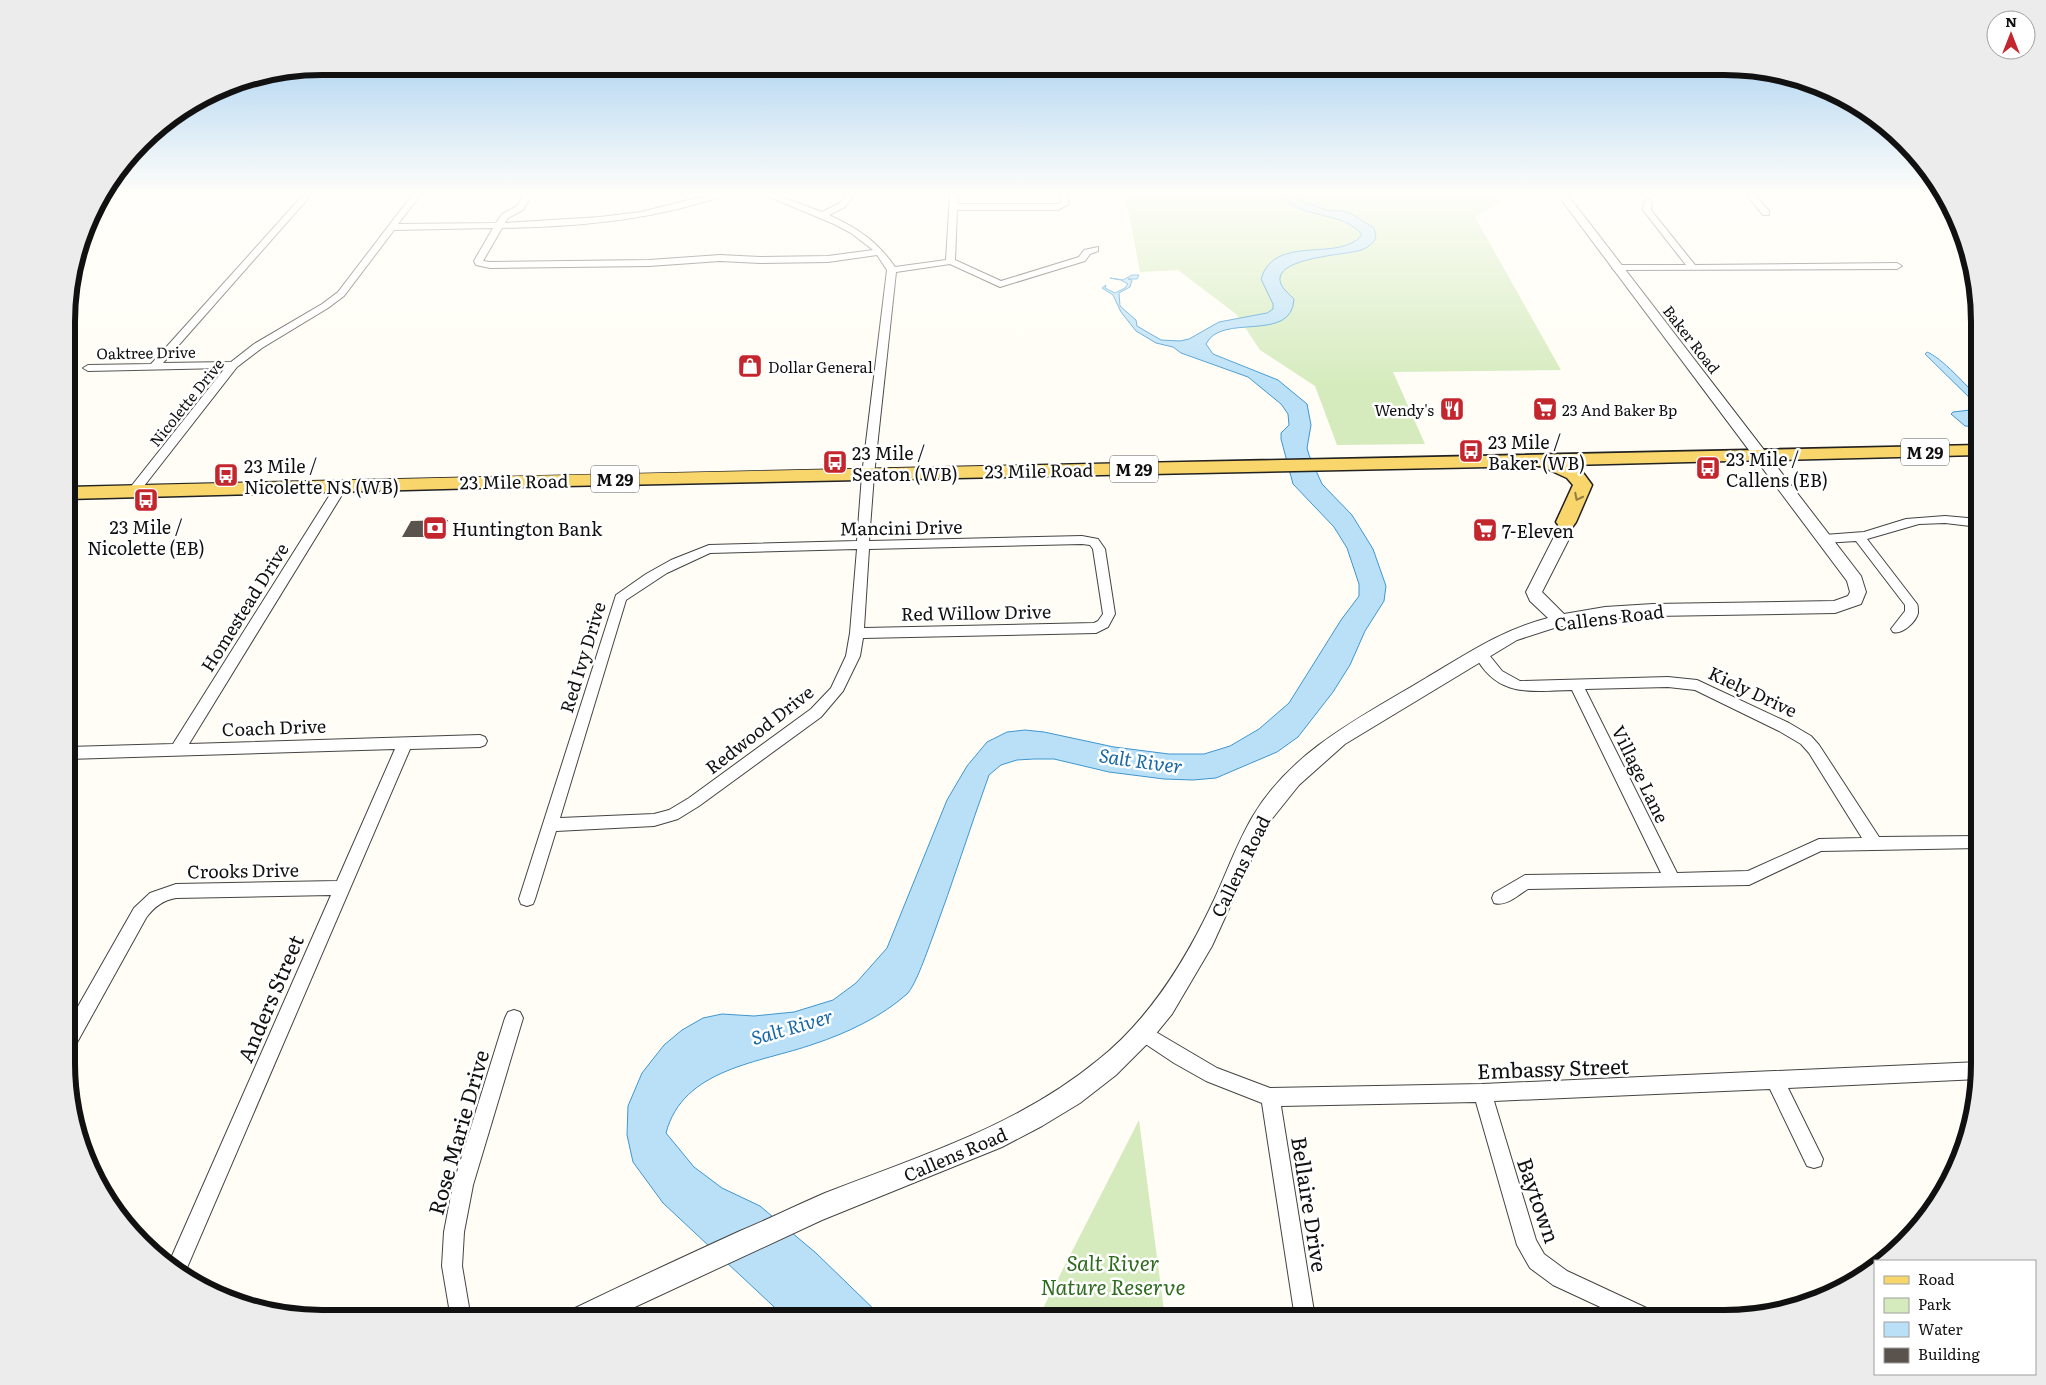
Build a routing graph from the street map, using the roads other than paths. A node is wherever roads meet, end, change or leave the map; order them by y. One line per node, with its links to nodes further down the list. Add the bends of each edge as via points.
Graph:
1 (250, 259): 17 (street)
2 (368, 259): 16 (street, Nicolette Drive, via 341,294)
3 (479, 259): 4 (street, via 479,263 490,265)
4 (719, 259)
5 (739, 259): 6 (street)
6 (831, 259)
7 (884, 259): 15 (street)
8 (1082, 259): 11 (street, via 1004,284)
9 (1610, 259): 13 (street, Baker Road)
10 (1686, 259): 14 (street)
11 (950, 261): 15 (street)
12 (1897, 266): 14 (street)
13 (1617, 268): 14 (street); 20 (street, Baker Road)
14 (1694, 268)
15 (892, 270): 22 (street, Redwood Drive)
16 (233, 365): 17 (street, Oaktree Drive); 24 (street, Nicolette Drive)
17 (154, 367): 18 (street, Oaktree Drive)
18 (88, 368)
19 (1971, 450): 20 (main road, 23 Mile Road / M 29)
20 (1762, 455): 21 (main road, 23 Mile Road / M 29); 29 (street, Callens Road)
21 (1541, 461): 22 (main road, 23 Mile Road / M 29); 26 (main road, one-way to 26, via 1570,472 1583,485)
22 (868, 475): 23 (main road, 23 Mile Road / M 29); 30 (street, Redwood Drive)
23 (342, 485): 24 (main road, 23 Mile Road / M 29); 40 (street, Homestead Drive)
24 (133, 492): 25 (main road, 23 Mile Road / M 29)
25 (75, 493)
26 (1566, 522): 32 (street, via 1534,592)
27 (1971, 522): 28 (street, via 1928,519)
28 (1859, 537): 29 (street); 34 (street, via 1911,604 1912,612)
29 (1824, 538): 32 (street, Callens Road, via 1855,580 1858,592 1855,600 1836,607 1641,610)
30 (864, 546): 31 (street, Mancini Drive); 33 (street, Mancini Drive, via 1094,542 1099,549 1109,614 1104,624); 35 (street, Redwood Drive)
31 (709, 549): 42 (street, Red Ivy Drive, via 699,551 644,581 620,598)
32 (1560, 620): 36 (street, Callens Road, via 1526,630)
33 (1096, 628): 35 (street, Red Willow Drive)
34 (1898, 629)
35 (857, 633): 42 (street, Redwood Drive, via 853,656 845,674 836,691 816,713 694,802 673,815 654,820)
36 (1481, 654): 37 (street, Kiely Drive, via 1491,669 1512,684); 51 (street, Callens Road, via 1339,739 1318,754 1288,785 1268,808 1183,978)
37 (1576, 684): 43 (street, Kiely Drive, via 1691,684 1784,727 1806,740 1814,749); 45 (street, Village Lane)
38 (480, 741): 39 (street, Coach Drive)
39 (405, 743): 40 (street, Coach Drive); 46 (street, Anders Street)
40 (178, 749): 41 (street, Coach Drive)
41 (75, 752)
42 (550, 824): 48 (street, Red Ivy Drive)
43 (1874, 842): 44 (street); 45 (street, via 1818,845 1749,878)
44 (1971, 842)
45 (1672, 879): 47 (street, via 1525,882)
46 (341, 888): 50 (street, Crooks Drive, via 176,891 160,896 140,913); 57 (street, Anders Street)
47 (1500, 898)
48 (527, 899)
49 (514, 1018): 58 (street, Rose Marie Drive, via 463,1185 454,1232 452,1266)
50 (75, 1029)
51 (1144, 1033): 55 (street, Embassy Street, via 1212,1074); 59 (street, Callens Road, via 1094,1079 1039,1116 981,1146 823,1207)
52 (1970, 1071): 53 (street, Embassy Street)
53 (1775, 1081): 54 (street, Embassy Street); 56 (street)
54 (1482, 1093): 55 (street, Embassy Street); 61 (street, Baytown, via 1532,1255 1560,1278)
55 (1270, 1097): 60 (street, Bellaire Drive)
56 (1814, 1159)
57 (179, 1264)
58 (459, 1310)
59 (599, 1310)
60 (1304, 1310)
61 (1629, 1310)

